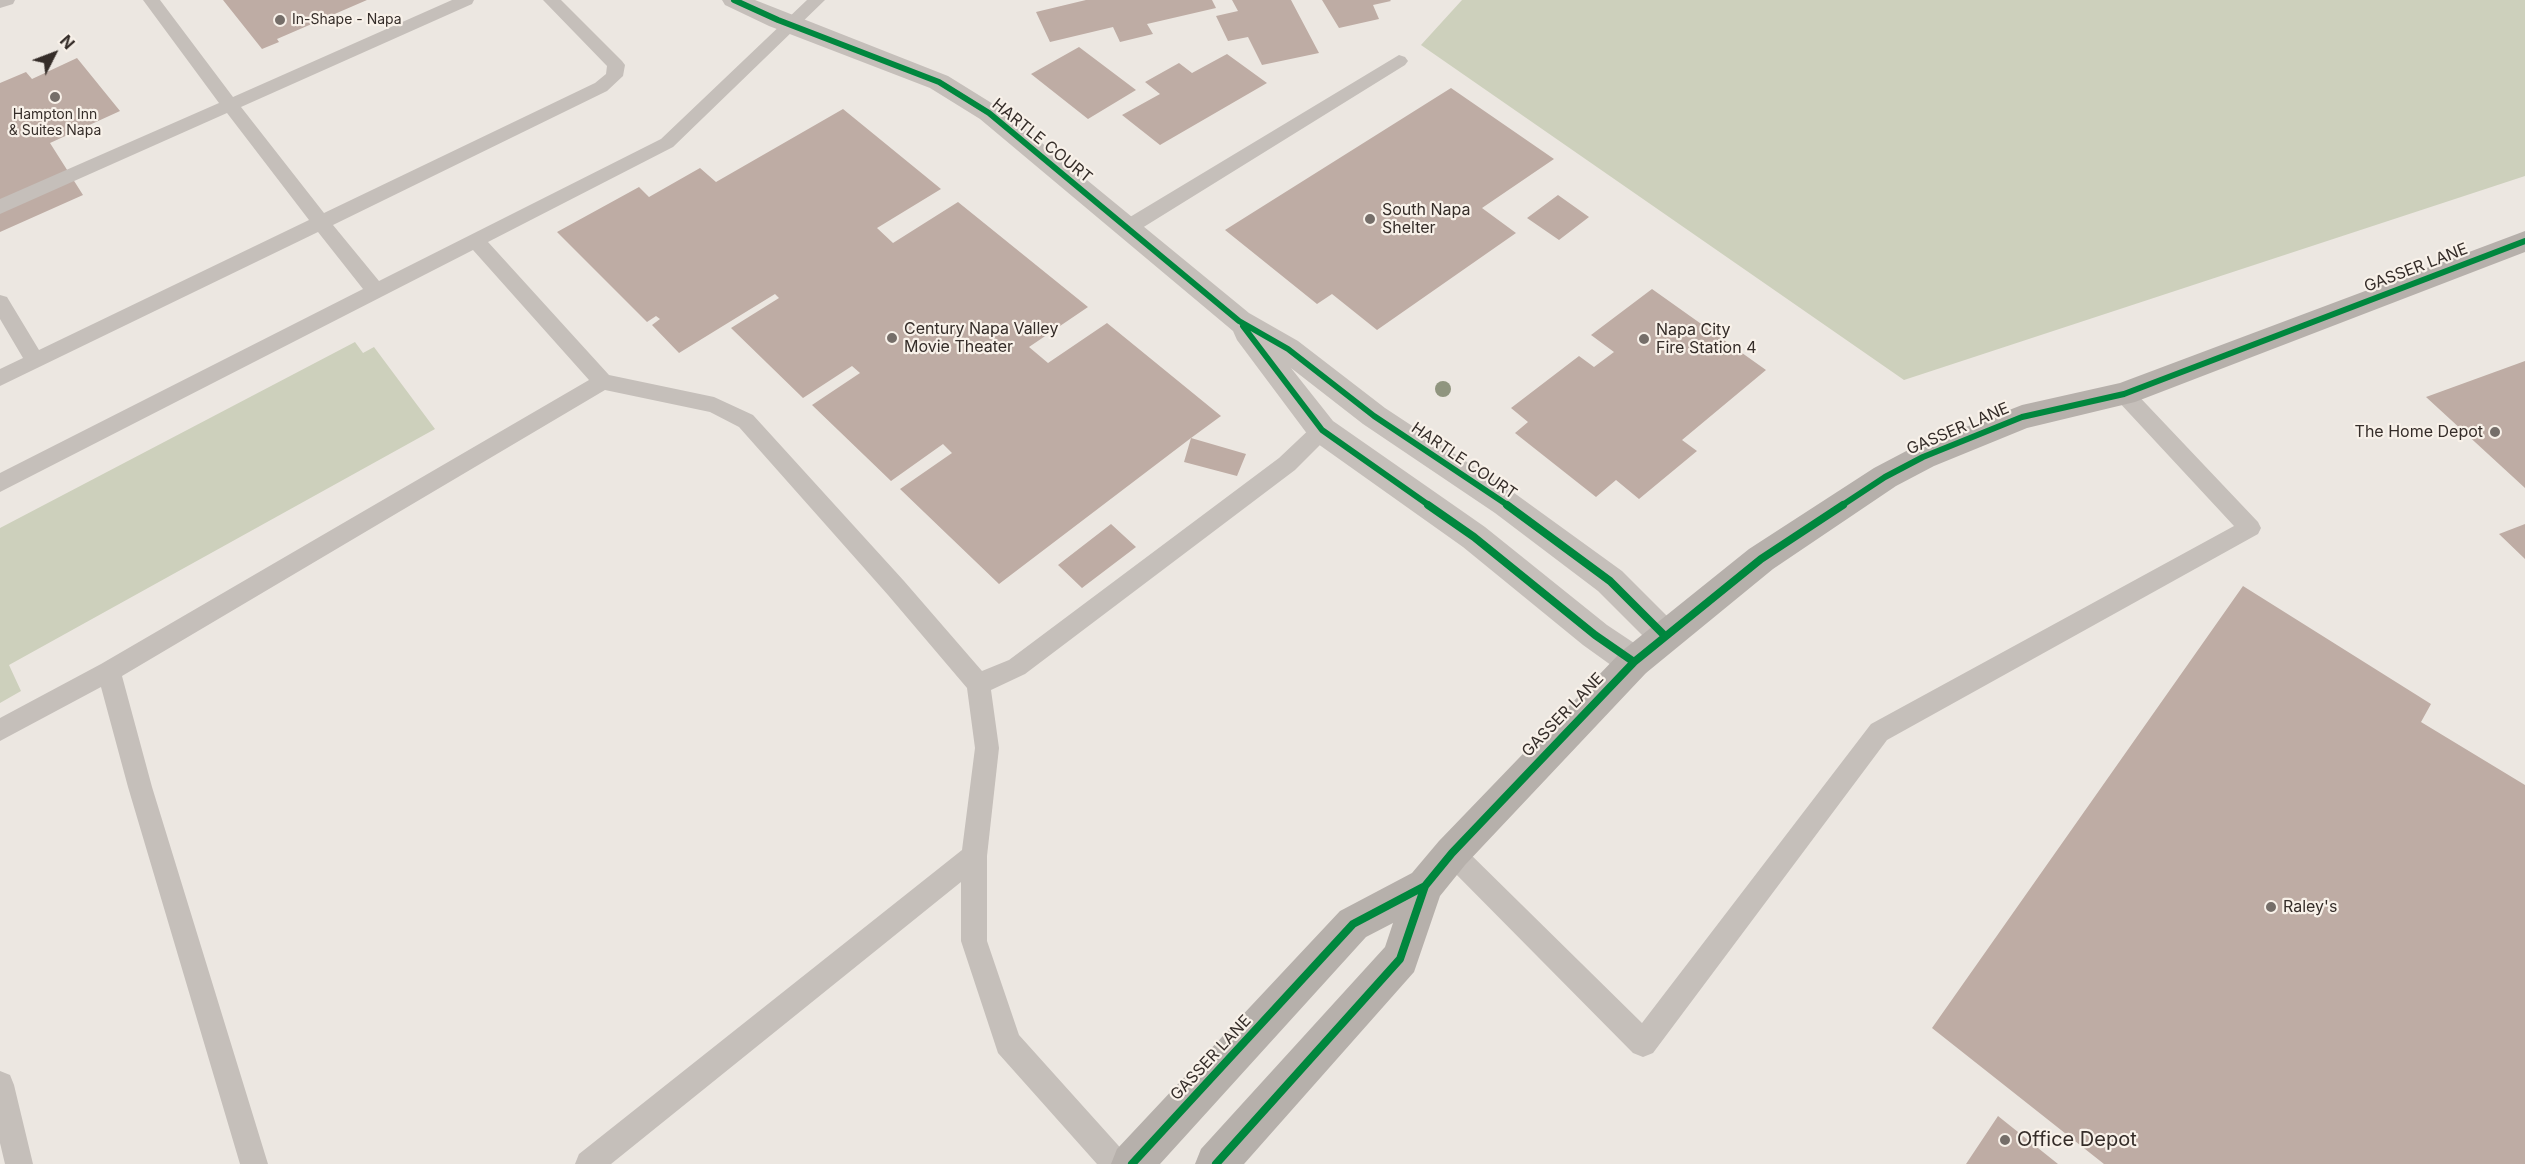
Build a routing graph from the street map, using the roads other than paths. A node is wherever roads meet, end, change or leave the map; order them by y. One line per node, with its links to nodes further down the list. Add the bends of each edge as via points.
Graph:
1 (7, 0): 7 (lane)
2 (150, 0): 10 (lane)
3 (466, 0): 10 (lane)
4 (551, 0): 12 (lane, via 616,65 614,76 601,87)
5 (734, 0): 8 (street, HARTLE COURT)
6 (817, 0): 8 (lane)
7 (0, 3)
8 (789, 24): 13 (street, HARTLE COURT, via 939,82 989,112); 14 (lane, via 667,143)
9 (1399, 60): 13 (lane)
10 (231, 105): 11 (lane); 12 (lane)
11 (0, 207)
12 (320, 222): 16 (lane); 19 (lane)
13 (1127, 228): 18 (street, HARTLE COURT)
14 (476, 241): 16 (lane); 21 (lane)
15 (2525, 241): 22 (street, GASSER LANE)
16 (376, 292): 24 (lane)
17 (0, 302): 19 (lane)
18 (1239, 321): 23 (street, HARTLE COURT); 25 (street, HARTLE COURT, via 1288,349 1374,416 1506,504 1610,581)
19 (35, 361): 20 (lane)
20 (0, 378)
21 (603, 382): 27 (lane); 28 (lane, via 714,405 746,421)
22 (2124, 394): 25 (street, GASSER LANE, via 2022,417 1923,457 1885,477 1761,559); 30 (lane, via 2250,528 1879,732 1643,1043)
23 (1322, 430): 26 (street, HARTLE COURT, via 1474,537); 28 (lane, via 1287,464 1017,667)
24 (0, 483)
25 (1665, 636): 26 (street, GASSER LANE)
26 (1634, 662): 30 (street, GASSER LANE)
27 (109, 671): 29 (lane); 35 (lane, via 140,788)
28 (978, 684): 31 (lane, via 987,748)
29 (0, 730)
30 (1452, 853): 32 (street, GASSER LANE)
31 (974, 856): 36 (lane); 37 (lane, via 974,941 1008,1043)
32 (1425, 886): 38 (street, GASSER LANE, via 1353,924); 39 (street, GASSER LANE, via 1400,959)
33 (0, 1085): 34 (lane)
34 (19, 1164)
35 (254, 1164)
36 (589, 1164)
37 (1116, 1164)
38 (1132, 1164)
39 (1215, 1164)

